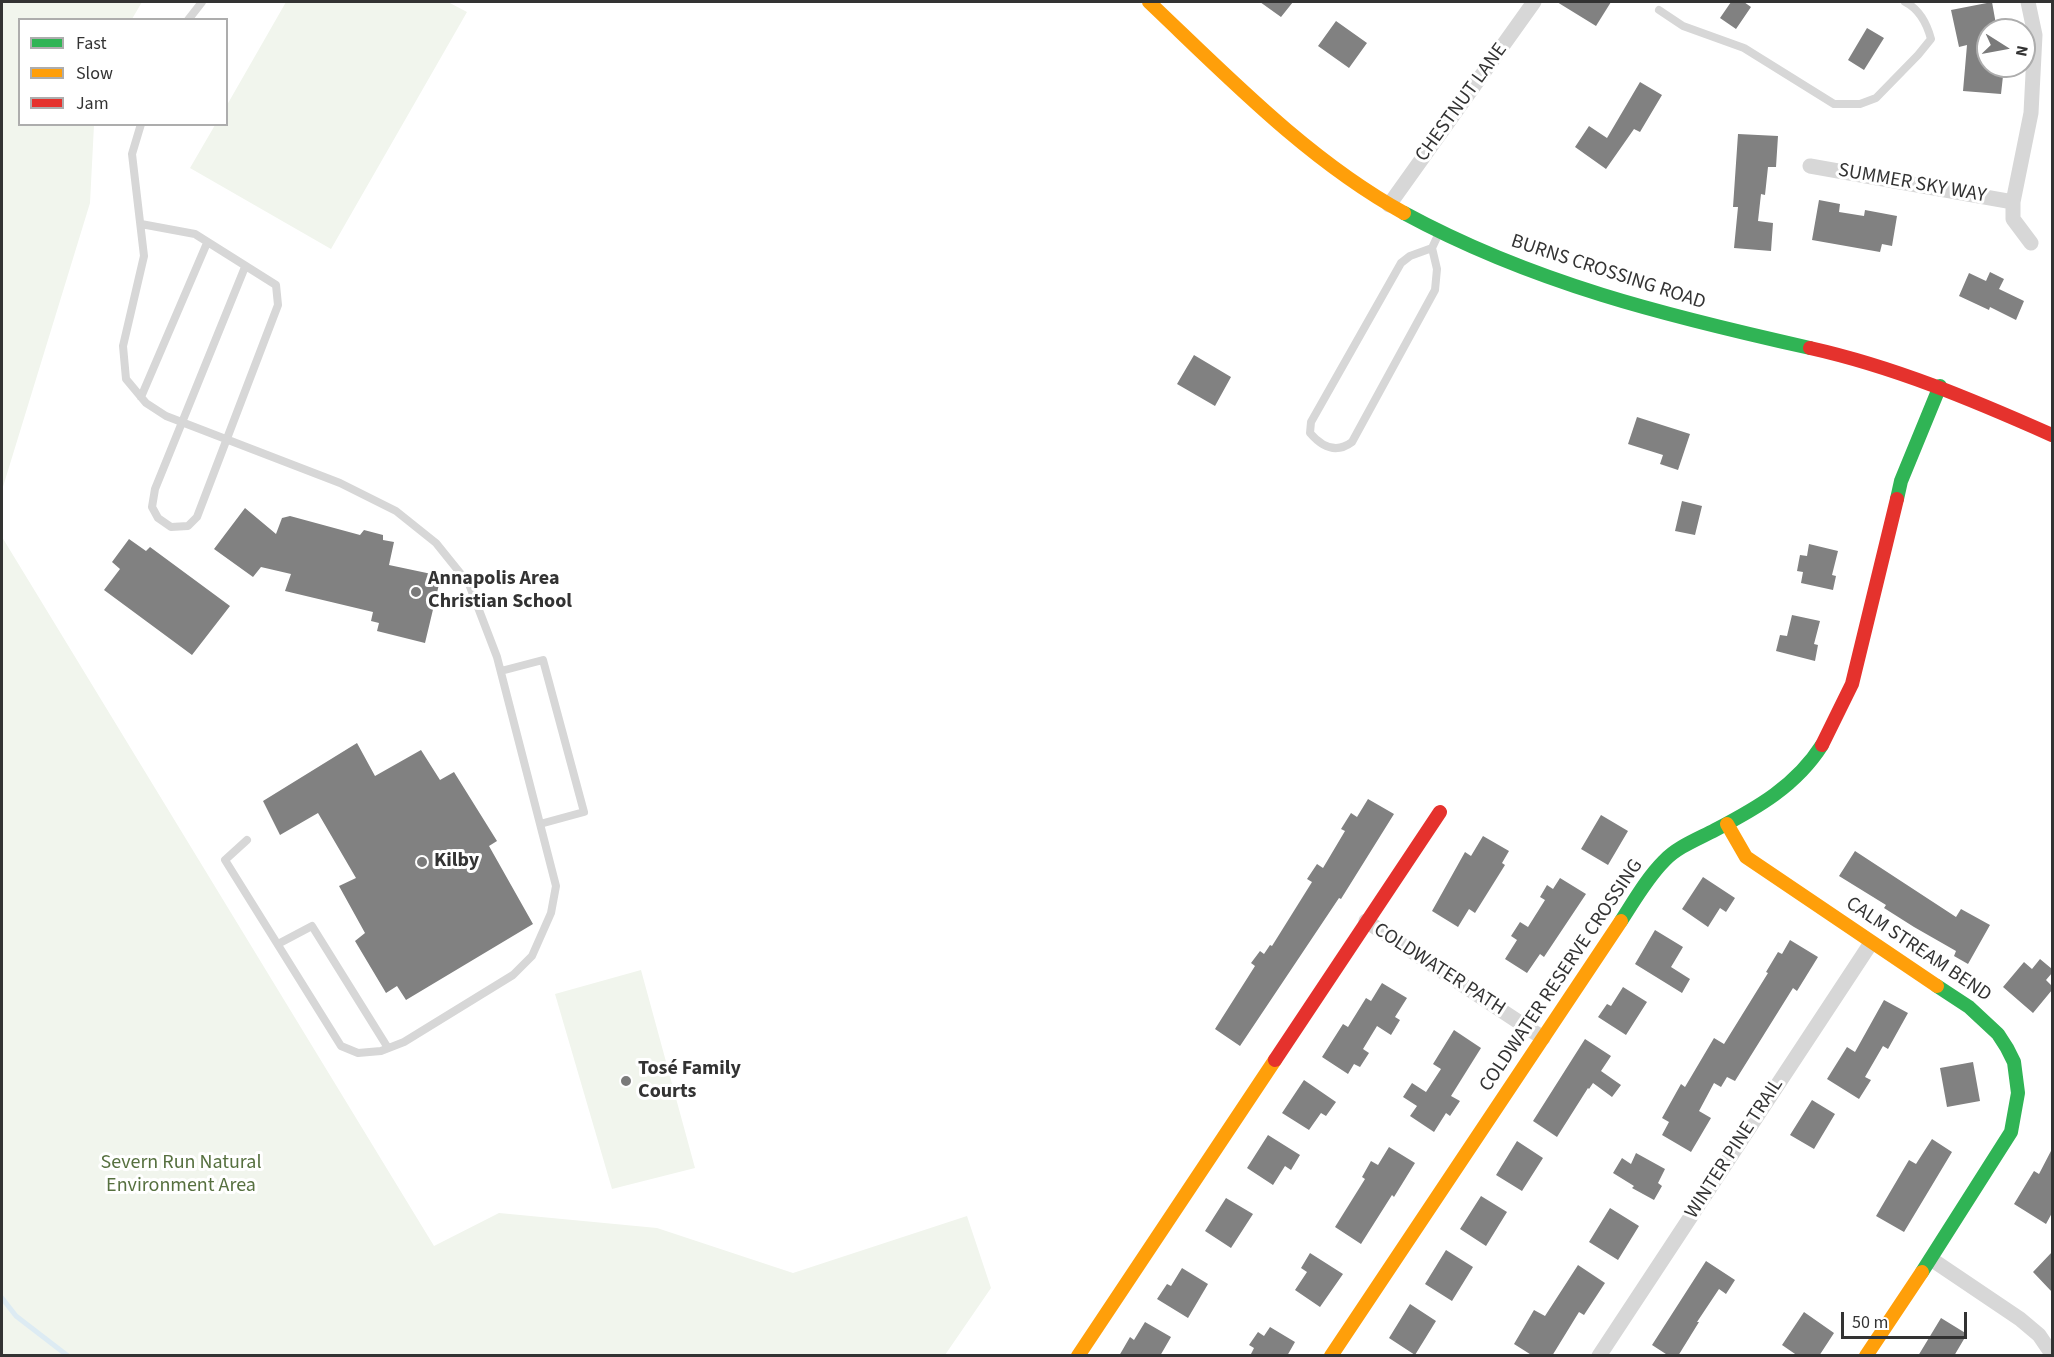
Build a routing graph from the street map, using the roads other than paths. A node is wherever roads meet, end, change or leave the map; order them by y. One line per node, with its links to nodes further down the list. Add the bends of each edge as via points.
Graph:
1 (202, 2): 7 (lane)
2 (1149, 2): 11 (street, BURNS CROSSING ROAD, via 1301,142)
3 (1534, 2): 11 (street, CHESTNUT LANE)
4 (1905, 2): 6 (lane, via 1927,25 1931,39 1876,98 1848,105 1834,104 1744,48 1683,26)
5 (2028, 2): 10 (street, via 2035,35 2031,113)
6 (1659, 10)
7 (190, 18)
8 (140, 126): 12 (lane, via 132,154)
9 (1810, 166): 10 (street, SUMMER SKY WAY)
10 (2013, 202): 15 (street, via 2013,219)
11 (1389, 205): 13 (street, BURNS CROSSING ROAD)
12 (141, 224): 14 (lane, via 195,234); 19 (lane, via 144,256 123,346 126,379)
13 (1439, 232): 16 (lane); 18 (street, BURNS CROSSING ROAD, via 1531,272 1626,303 1853,358)
14 (207, 243): 17 (lane); 19 (lane)
15 (2031, 243)
16 (1432, 248): 16 (lane, via 1410,255 1401,263 1311,422 1310,433 1316,441 1334,449 1352,442 1435,290 1437,261)
17 (245, 267): 20 (lane); 22 (lane, via 276,285 278,304)
18 (1940, 386): 21 (street, BURNS CROSSING ROAD); 26 (street, COLDWATER RESERVE CROSSING, via 1901,481 1852,684 1841,712 1811,762 1752,811)
19 (141, 397): 20 (lane, via 166,416)
20 (182, 422): 22 (lane); 22 (lane, via 155,489 152,507 158,518 171,527 188,526 197,517)
21 (2052, 435)
22 (227, 439): 23 (lane, via 340,483 396,512 436,543 469,584)
23 (501, 671): 25 (lane); 25 (lane, via 543,660 584,812)
24 (1440, 812): 28 (street)
25 (540, 824): 32 (lane, via 556,886 552,914 532,956 513,975)
26 (1726, 824): 29 (street, CALM STREAM BEND, via 1746,857); 31 (street, COLDWATER RESERVE CROSSING, via 1664,860)
27 (247, 840): 30 (lane, via 225,860)
28 (1366, 921): 31 (street, COLDWATER PATH); 35 (street)
29 (1871, 943): 33 (street, CALM STREAM BEND, via 1991,1024 2018,1071 2017,1110 2011,1132); 37 (street, WINTER PINE TRAIL)
30 (278, 944): 32 (lane, via 341,1046 358,1053); 32 (lane, via 312,926)
31 (1543, 1038): 36 (street, COLDWATER RESERVE CROSSING)
32 (388, 1048)
33 (1931, 1259): 34 (street, via 2020,1319 2039,1335); 38 (street, CALM STREAM BEND)
34 (2052, 1354)
35 (1078, 1356)
36 (1331, 1356)
37 (1599, 1356)
38 (1866, 1356)

